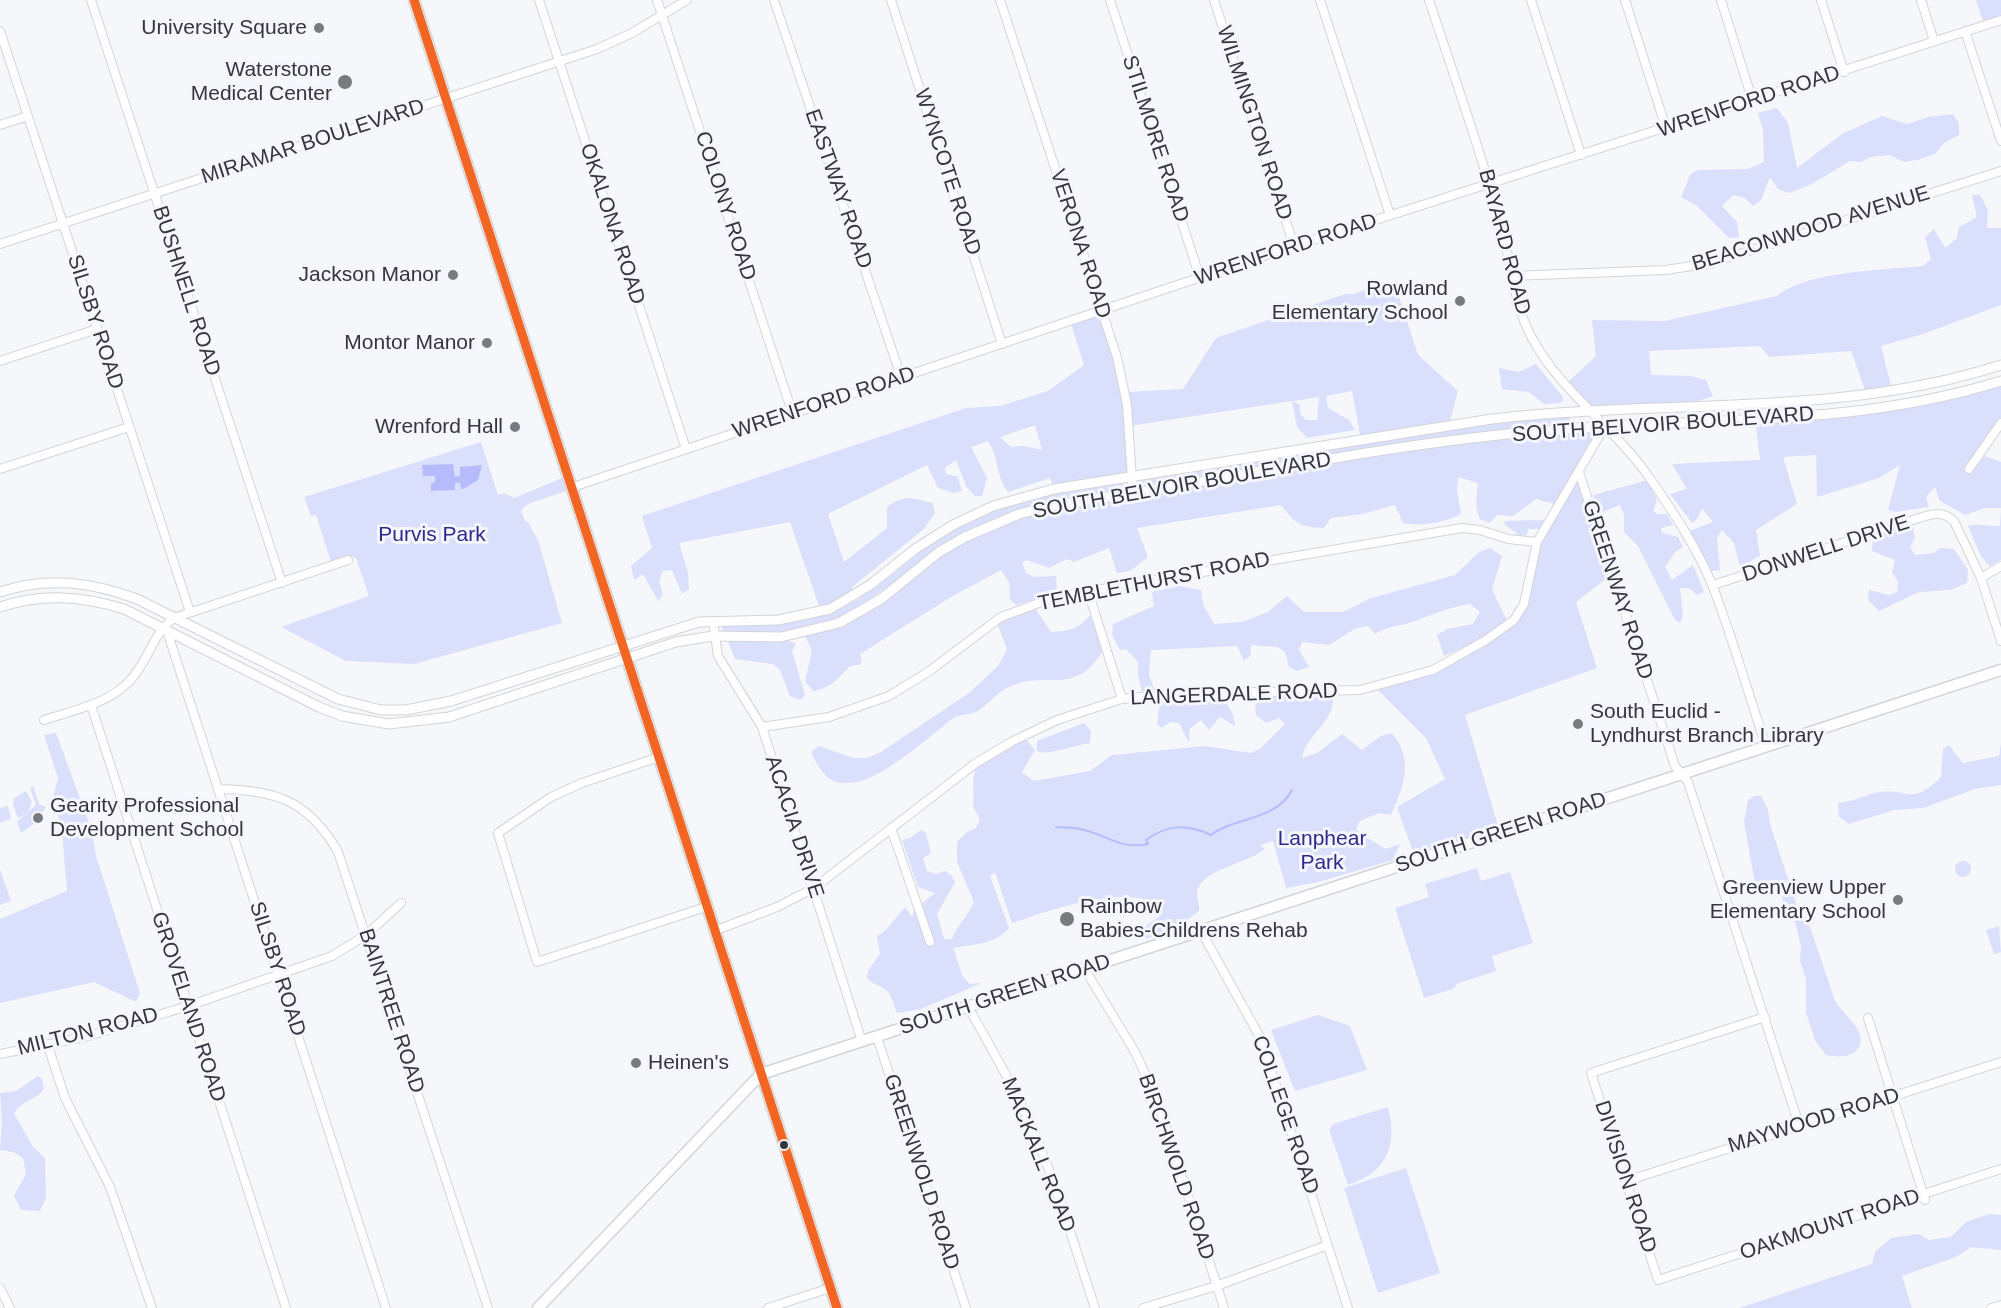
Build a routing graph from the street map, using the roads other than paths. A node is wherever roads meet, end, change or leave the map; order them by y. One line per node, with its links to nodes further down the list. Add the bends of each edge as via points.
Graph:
1 (91, 0): 34 (street, BUSHNELL ROAD)
2 (414, 0): 25 (main road)
3 (539, 0): 23 (street, OKALONA ROAD)
4 (657, 0): 18 (street, COLONY ROAD)
5 (687, 0): 18 (street, MIRAMAR BOULEVARD)
6 (774, 0): 46 (street, EASTWAY ROAD)
7 (891, 0): 43 (street, WYNCOTE ROAD)
8 (1000, 0): 41 (street, VERONA ROAD)
9 (1110, 0): 40 (street, STILMORE ROAD)
10 (1214, 0): 38 (street, WILMINGTON ROAD)
11 (1320, 0): 35 (street)
12 (1429, 0): 33 (street, BAYARD ROAD)
13 (1531, 0): 31 (street)
14 (1625, 0): 29 (street)
15 (1721, 0): 26 (street)
16 (1821, 0): 24 (street)
17 (1921, 0): 22 (street)
18 (662, 16): 23 (street, MIRAMAR BOULEVARD, via 613,43); 48 (street, COLONY ROAD)
19 (2001, 20): 21 (street, WRENFORD ROAD)
20 (0, 31): 27 (street, SILSBY ROAD)
21 (1965, 31): 22 (street, WRENFORD ROAD); 30 (street)
22 (1934, 41): 24 (street, WRENFORD ROAD)
23 (559, 62): 25 (street, MIRAMAR BOULEVARD); 53 (street, OKALONA ROAD)
24 (1844, 72): 26 (street, WRENFORD ROAD)
25 (447, 99): 34 (street, MIRAMAR BOULEVARD); 58 (main road)
26 (1752, 99): 29 (street, WRENFORD ROAD)
27 (28, 116): 28 (street); 36 (street, SILSBY ROAD)
28 (0, 125)
29 (1666, 128): 31 (street, WRENFORD ROAD)
30 (2001, 141)
31 (1581, 155): 33 (street, WRENFORD ROAD)
32 (2001, 171): 39 (street, BEACONWOOD AVENUE, via 1711,263 1666,270)
33 (1489, 183): 35 (street, WRENFORD ROAD); 39 (street, BAYARD ROAD)
34 (154, 194): 36 (street, MIRAMAR BOULEVARD); 64 (street, BUSHNELL ROAD)
35 (1390, 215): 38 (street, WRENFORD ROAD)
36 (63, 224): 37 (street, MIRAMAR BOULEVARD); 42 (street, SILSBY ROAD)
37 (0, 244)
38 (1294, 246): 40 (street, WRENFORD ROAD)
39 (1511, 276): 49 (street, BAYARD ROAD, via 1532,338)
40 (1200, 278): 41 (street, WRENFORD ROAD)
41 (1102, 310): 43 (street, WRENFORD ROAD); 57 (street, VERONA ROAD, via 1127,405)
42 (97, 329): 44 (street); 52 (street, SILSBY ROAD)
43 (1002, 344): 46 (street, WRENFORD ROAD)
44 (0, 361)
45 (2001, 365): 49 (street, SOUTH BELVOIR BOULEVARD, via 1923,385 1835,400)
46 (901, 377): 48 (street, WRENFORD ROAD)
47 (2001, 381): 51 (street, SOUTH BELVOIR BOULEVARD, via 1913,404 1854,412)
48 (792, 412): 53 (street, WRENFORD ROAD)
49 (1592, 412): 51 (street, BAYARD ROAD); 57 (street, SOUTH BELVOIR BOULEVARD, via 1459,423)
50 (2001, 423): 55 (street)
51 (1605, 426): 56 (street, LANGERDALE ROAD); 59 (street, SOUTH BELVOIR BOULEVARD, via 1452,441); 65 (street, BAYARD ROAD, via 1649,477)
52 (129, 427): 54 (street); 69 (street, SILSBY ROAD)
53 (686, 449): 58 (street, WRENFORD ROAD)
54 (0, 469)
55 (1969, 469)
56 (1579, 472): 60 (street, LANGERDALE ROAD); 84 (street, GREENWAY ROAD, via 1675,766)
57 (1133, 476): 59 (street, VERONA ROAD); 71 (street, SOUTH BELVOIR BOULEVARD, via 1027,496 973,514 931,538 870,585 830,609 794,618)
58 (573, 487): 75 (main road)
59 (1133, 494): 73 (street, SOUTH BELVOIR BOULEVARD, via 1054,505 986,527 939,552 875,602 828,626 781,637)
60 (1537, 542): 66 (street, TEMBLETHURST ROAD, via 1508,540 1462,528); 78 (street, LANGERDALE ROAD, via 1524,604 1514,620 1433,670 1360,690 1197,693)
61 (348, 561): 64 (street)
62 (2001, 566): 63 (street)
63 (1981, 578): 65 (street, DONWELL DRIVE, via 1954,521 1939,513); 74 (street)
64 (282, 583): 69 (street)
65 (1713, 585): 82 (street, BAYARD ROAD)
66 (1088, 591): 78 (street); 81 (street, TEMBLETHURST ROAD, via 1055,597 1001,616 928,672 870,704 829,717)
67 (0, 592): 70 (street, SOUTH BELVOIR BOULEVARD, via 33,584 78,583 113,590)
68 (0, 607): 72 (street, SOUTH BELVOIR BOULEVARD, via 46,597 83,598 124,609)
69 (190, 612): 70 (street)
70 (174, 618): 72 (street); 75 (street, SOUTH BELVOIR BOULEVARD, via 338,699 381,710 430,707)
71 (713, 621): 73 (street, ACACIA DRIVE); 75 (street, SOUTH BELVOIR BOULEVARD, via 675,628)
72 (164, 629): 76 (street, SOUTH BELVOIR BOULEVARD, via 319,707 378,724 448,717); 79 (street, via 130,682 113,696); 85 (street, SILSBY ROAD)
73 (713, 636): 76 (street, SOUTH BELVOIR BOULEVARD, via 676,642); 81 (street, ACACIA DRIVE, via 718,656)
74 (2001, 641)
75 (623, 645): 76 (main road)
76 (627, 659): 83 (main road)
77 (2001, 670): 82 (main road, SOUTH GREEN ROAD)
78 (1122, 699): 86 (street, LANGERDALE ROAD, via 1057,720 1013,741 976,763)
79 (91, 705): 80 (street); 96 (street, GROVELAND ROAD)
80 (44, 720)
81 (762, 727): 87 (street, ACACIA DRIVE)
82 (1766, 746): 84 (main road, SOUTH GREEN ROAD)
83 (659, 757): 89 (main road); 89 (street, via 551,797 498,833 537,962)
84 (1682, 774): 91 (main road, SOUTH GREEN ROAD); 98 (street, GREENWAY ROAD, via 1688,782)
85 (219, 789): 92 (street, BAINTREE ROAD, via 252,790 287,798 326,830 339,852); 95 (street, SILSBY ROAD)
86 (891, 828): 87 (street, LANGERDALE ROAD); 93 (street)
87 (814, 888): 90 (street, LANGERDALE ROAD, via 777,907); 101 (street, ACACIA DRIVE)
88 (401, 903): 92 (street, MILTON ROAD)
89 (706, 907): 90 (main road)
90 (714, 930): 105 (main road)
91 (1201, 931): 94 (main road, SOUTH GREEN ROAD); 111 (street, COLLEGE ROAD, via 1261,1039)
92 (366, 936): 95 (street, MILTON ROAD, via 332,956); 121 (street, BAINTREE ROAD)
93 (930, 942)
94 (1084, 968): 97 (main road, SOUTH GREEN ROAD); 113 (street, BIRCHWOLD ROAD, via 1135,1052 1158,1102)
95 (279, 976): 96 (street, MILTON ROAD); 120 (street, SILSBY ROAD)
96 (188, 1006): 102 (street, MILTON ROAD); 119 (street, GROVELAND ROAD)
97 (968, 1007): 100 (main road, SOUTH GREEN ROAD); 126 (street, MACKALL ROAD, via 1010,1080 1029,1123)
98 (1765, 1017): 107 (street, GREENWAY ROAD); 109 (street, DIVISION ROAD, via 1591,1074)
99 (1868, 1018): 106 (street)
100 (877, 1037): 101 (main road, SOUTH GREEN ROAD); 125 (street, GREENWOLD ROAD)
101 (862, 1042): 105 (main road, SOUTH GREEN ROAD)
102 (48, 1046): 103 (street, MILTON ROAD); 118 (street, via 65,1098 112,1191)
103 (0, 1053)
104 (2001, 1062): 106 (street, MAYWOOD ROAD)
105 (761, 1074): 115 (main road); 122 (main road, SOUTH GREEN ROAD)
106 (1892, 1097): 107 (street, MAYWOOD ROAD); 110 (street)
107 (1799, 1125): 109 (street, MAYWOOD ROAD)
108 (2001, 1169): 110 (street, OAKMOUNT ROAD)
109 (1626, 1181): 112 (street, DIVISION ROAD)
110 (1924, 1197): 112 (street, OAKMOUNT ROAD)
111 (1328, 1245): 113 (street); 129 (street, COLLEGE ROAD)
112 (1658, 1280)
113 (1216, 1286): 127 (street); 128 (street, BIRCHWOLD ROAD)
114 (0, 1288): 117 (street)
115 (830, 1288): 123 (street); 124 (main road)
116 (2001, 1305): 130 (street)
117 (10, 1308)
118 (152, 1308)
119 (286, 1308)
120 (386, 1308)
121 (488, 1308)
122 (538, 1308)
123 (768, 1308)
124 (837, 1308)
125 (966, 1308)
126 (1095, 1308)
127 (1143, 1308)
128 (1224, 1308)
129 (1348, 1308)
130 (1991, 1308)

